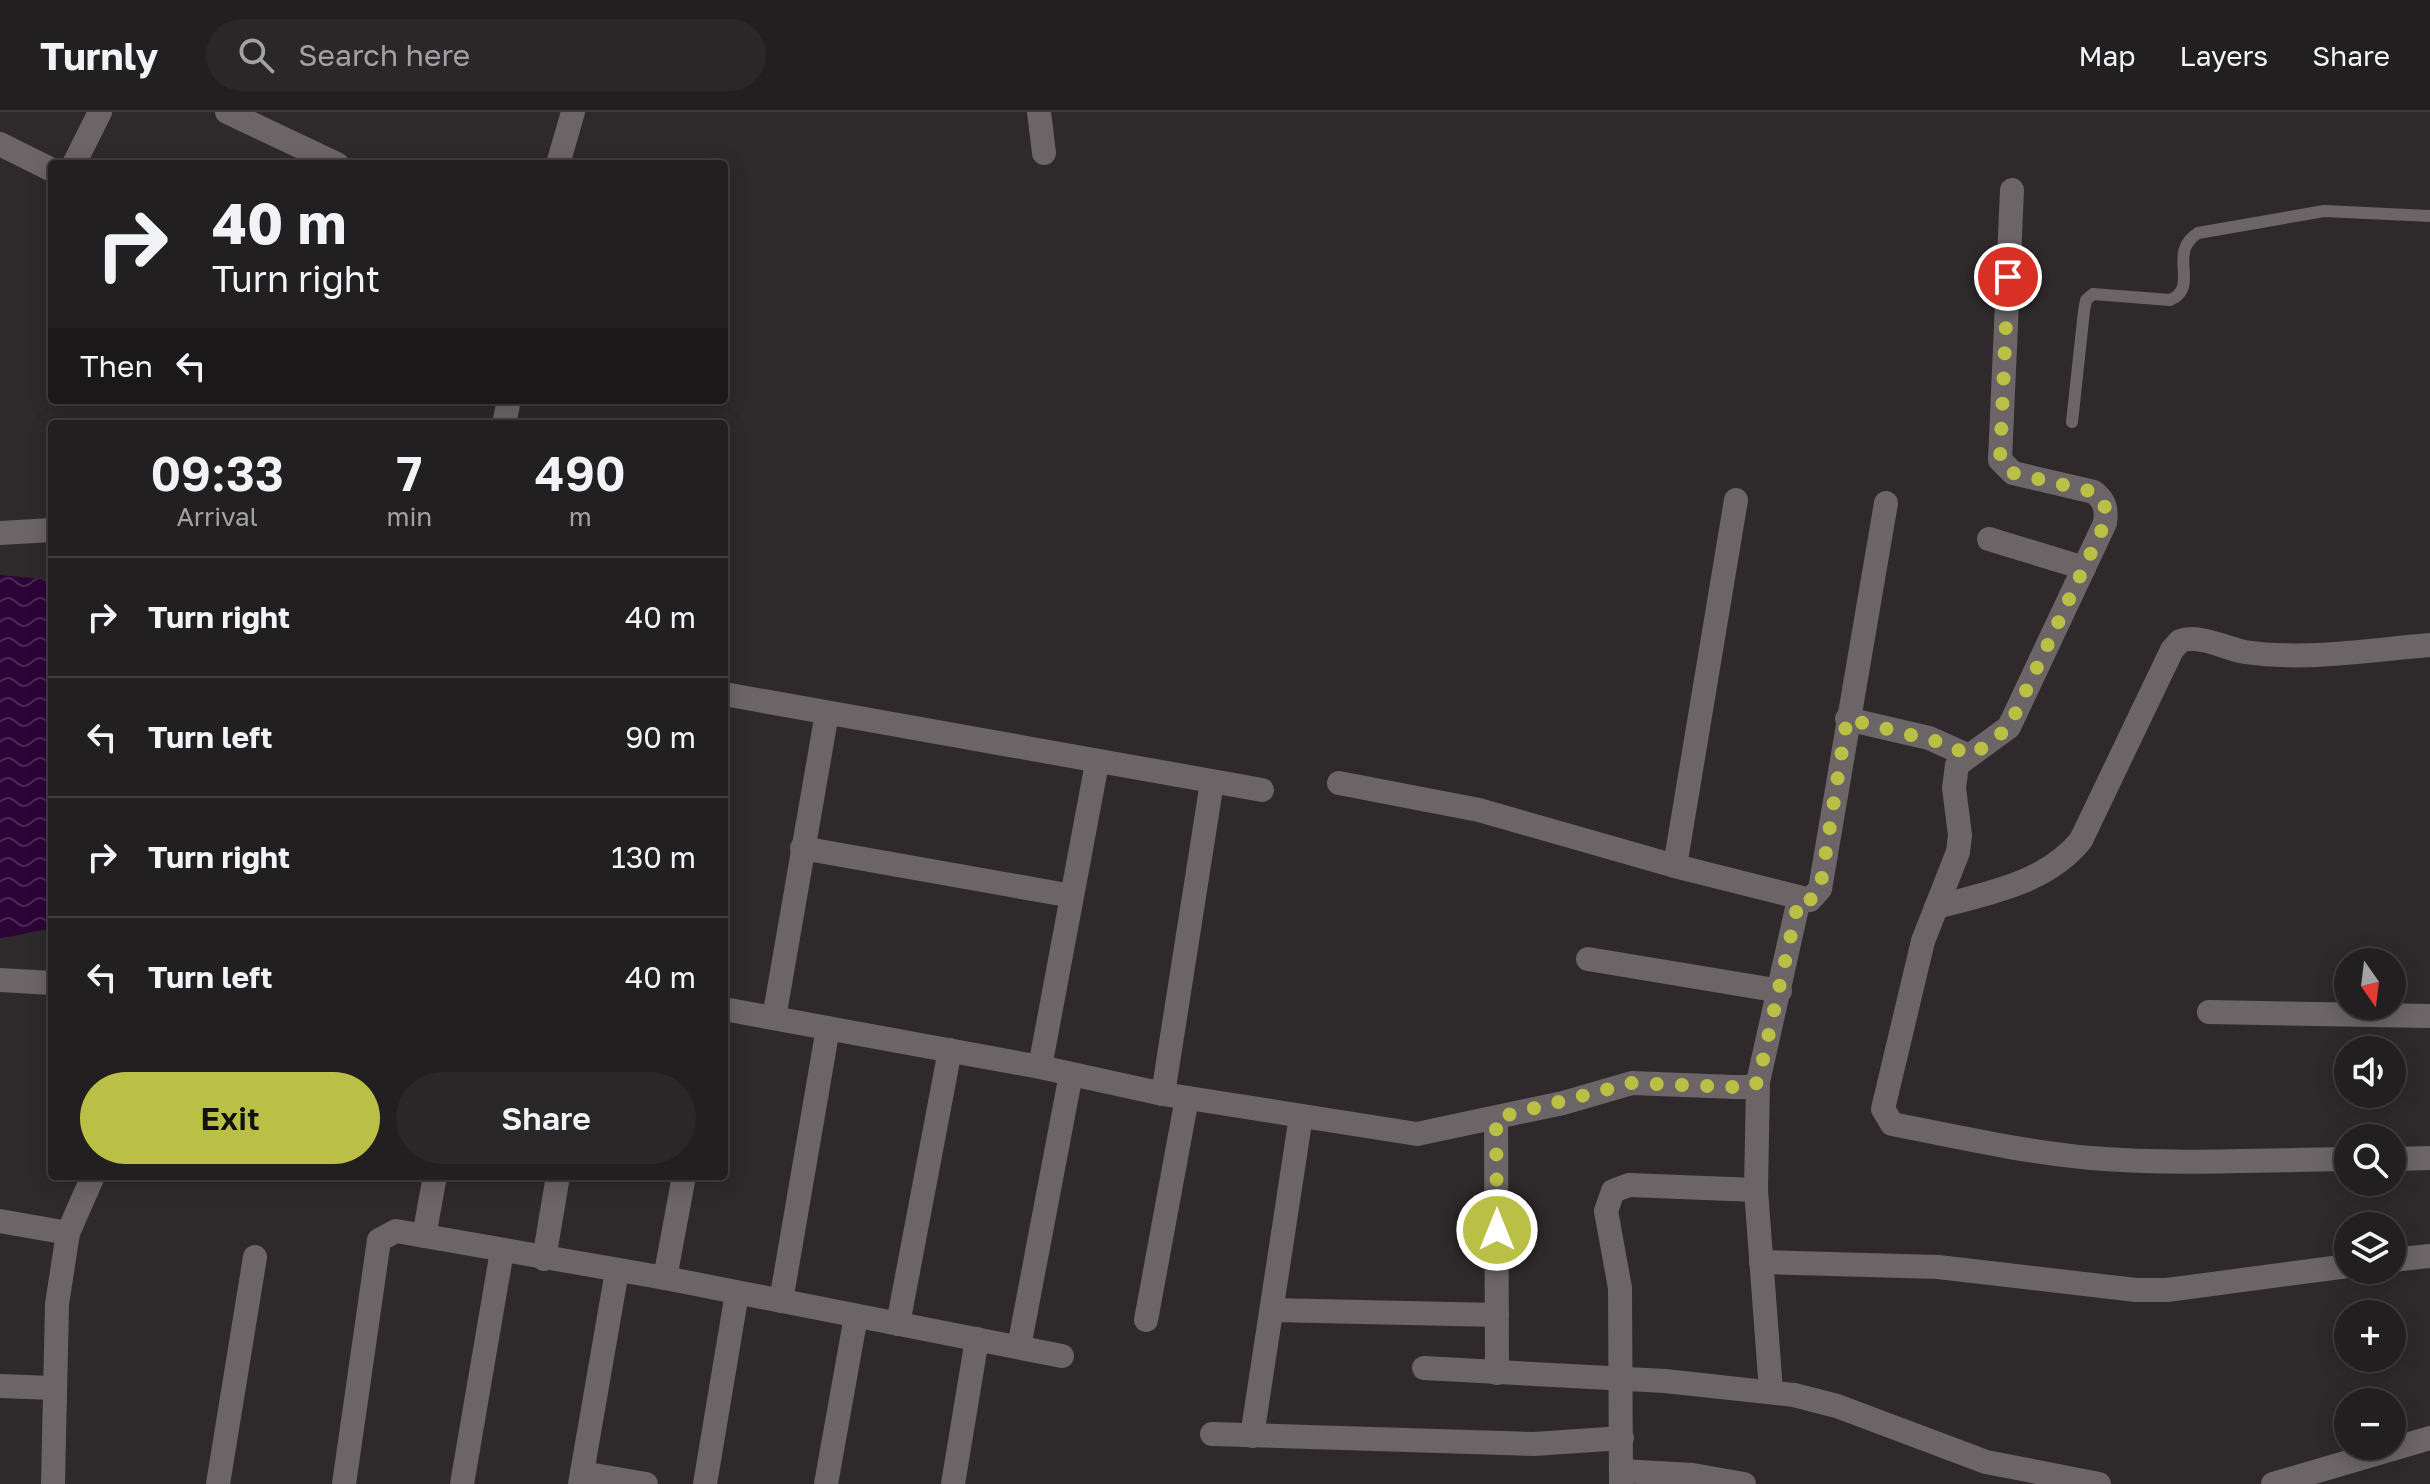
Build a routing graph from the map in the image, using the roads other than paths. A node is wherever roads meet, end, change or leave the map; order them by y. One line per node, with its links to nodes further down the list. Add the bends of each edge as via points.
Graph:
1 (100, 112): 7 (street)
2 (227, 112): 8 (street)
3 (573, 112): 9 (street)
4 (1039, 112): 6 (street)
5 (0, 144): 10 (street)
6 (1044, 153)
7 (76, 160)
8 (329, 160)
9 (559, 160)
10 (48, 168)
11 (2012, 190): 19 (street, via 2000,460 2013,473 2094,492 2102,499 2105,523)
12 (2430, 216): 13 (lane, via 2324,211 2198,233 2182,250 2180,296 2170,300 2102,293 2086,300)
13 (2072, 422)
14 (1736, 500): 30 (street)
15 (1886, 503): 23 (street)
16 (48, 530): 17 (street)
17 (0, 533)
18 (1989, 539): 19 (street)
19 (2084, 568): 24 (street, via 2009,727)
20 (2430, 645): 33 (street, via 2307,654 2248,652 2198,639 2180,641 2073,851 2007,888)
21 (728, 695): 22 (street)
22 (827, 713): 25 (street); 29 (street)
23 (1847, 719): 24 (street, via 1947,744); 32 (street, via 1820,889 1810,900)
24 (1967, 755): 33 (street, via 1957,765 1954,788 1958,852)
25 (1097, 763): 26 (street); 31 (street)
26 (1212, 782): 28 (street); 47 (street)
27 (1339, 783): 30 (street, via 1479,810)
28 (1262, 790)
29 (802, 848): 31 (street); 41 (street)
30 (1675, 866): 32 (street)
31 (1072, 896): 44 (street)
32 (1799, 899): 37 (street)
33 (1936, 907): 52 (street, via 1885,1099 1883,1109 1892,1124 2090,1158)
34 (1588, 959): 37 (street)
35 (0, 980): 36 (street)
36 (48, 983)
37 (1780, 991): 46 (street)
38 (728, 1010): 41 (street)
39 (2209, 1012): 40 (street)
40 (2430, 1016)
41 (774, 1018): 42 (street)
42 (828, 1028): 43 (street); 72 (street)
43 (950, 1050): 44 (street); 77 (street)
44 (1040, 1067): 45 (street)
45 (1071, 1074): 47 (street); 79 (street)
46 (1758, 1082): 50 (street, via 1751,1087 1632,1083); 58 (street)
47 (1163, 1094): 48 (street)
48 (1187, 1098): 49 (street); 76 (street)
49 (1301, 1116): 50 (street, via 1417,1134); 73 (street)
50 (1496, 1118): 74 (street)
51 (2430, 1158): 53 (street)
52 (2334, 1159)
53 (2406, 1159)
54 (91, 1180): 60 (street)
55 (434, 1180): 61 (street)
56 (557, 1180): 65 (street)
57 (683, 1180): 70 (street)
58 (1756, 1190): 67 (street); 83 (street, via 1629,1185 1613,1191 1606,1211 1620,1288)
59 (0, 1221): 60 (street)
60 (68, 1233): 85 (street, via 57,1304)
61 (424, 1236): 62 (street); 97 (street, via 396,1231 379,1240)
62 (502, 1251): 65 (street); 98 (street)
63 (2430, 1256): 66 (street)
64 (255, 1257): 96 (street)
65 (544, 1259): 69 (street)
66 (2406, 1259)
67 (1761, 1262): 68 (street, via 1938,1267 2136,1290); 86 (street)
68 (2334, 1268)
69 (617, 1271): 70 (street); 92 (street)
70 (665, 1278): 71 (street)
71 (737, 1293): 72 (street); 100 (street)
72 (781, 1301): 75 (street)
73 (1272, 1310): 74 (street); 88 (street)
74 (1497, 1315): 82 (street)
75 (856, 1316): 77 (street); 101 (street)
76 (1146, 1320)
77 (898, 1324): 78 (street)
78 (977, 1339): 79 (street); 102 (street)
79 (1019, 1347): 80 (street)
80 (1062, 1356)
81 (1424, 1368): 82 (street)
82 (1497, 1373): 83 (street)
83 (1622, 1381): 86 (street); 89 (street)
84 (0, 1386): 85 (street)
85 (53, 1388): 95 (street)
86 (1771, 1391): 94 (street, via 1837,1406 1986,1462)
87 (1212, 1434): 88 (street)
88 (1252, 1436): 89 (street, via 1534,1444)
89 (1622, 1438): 91 (street)
90 (2430, 1438): 103 (street)
91 (1622, 1478): 93 (street)
92 (581, 1479): 99 (street)
93 (1730, 1483)
94 (2086, 1483)
95 (53, 1484)
96 (218, 1484)
97 (344, 1484)
98 (462, 1484)
99 (646, 1484)
100 (705, 1484)
101 (826, 1484)
102 (953, 1484)
103 (2273, 1484)

